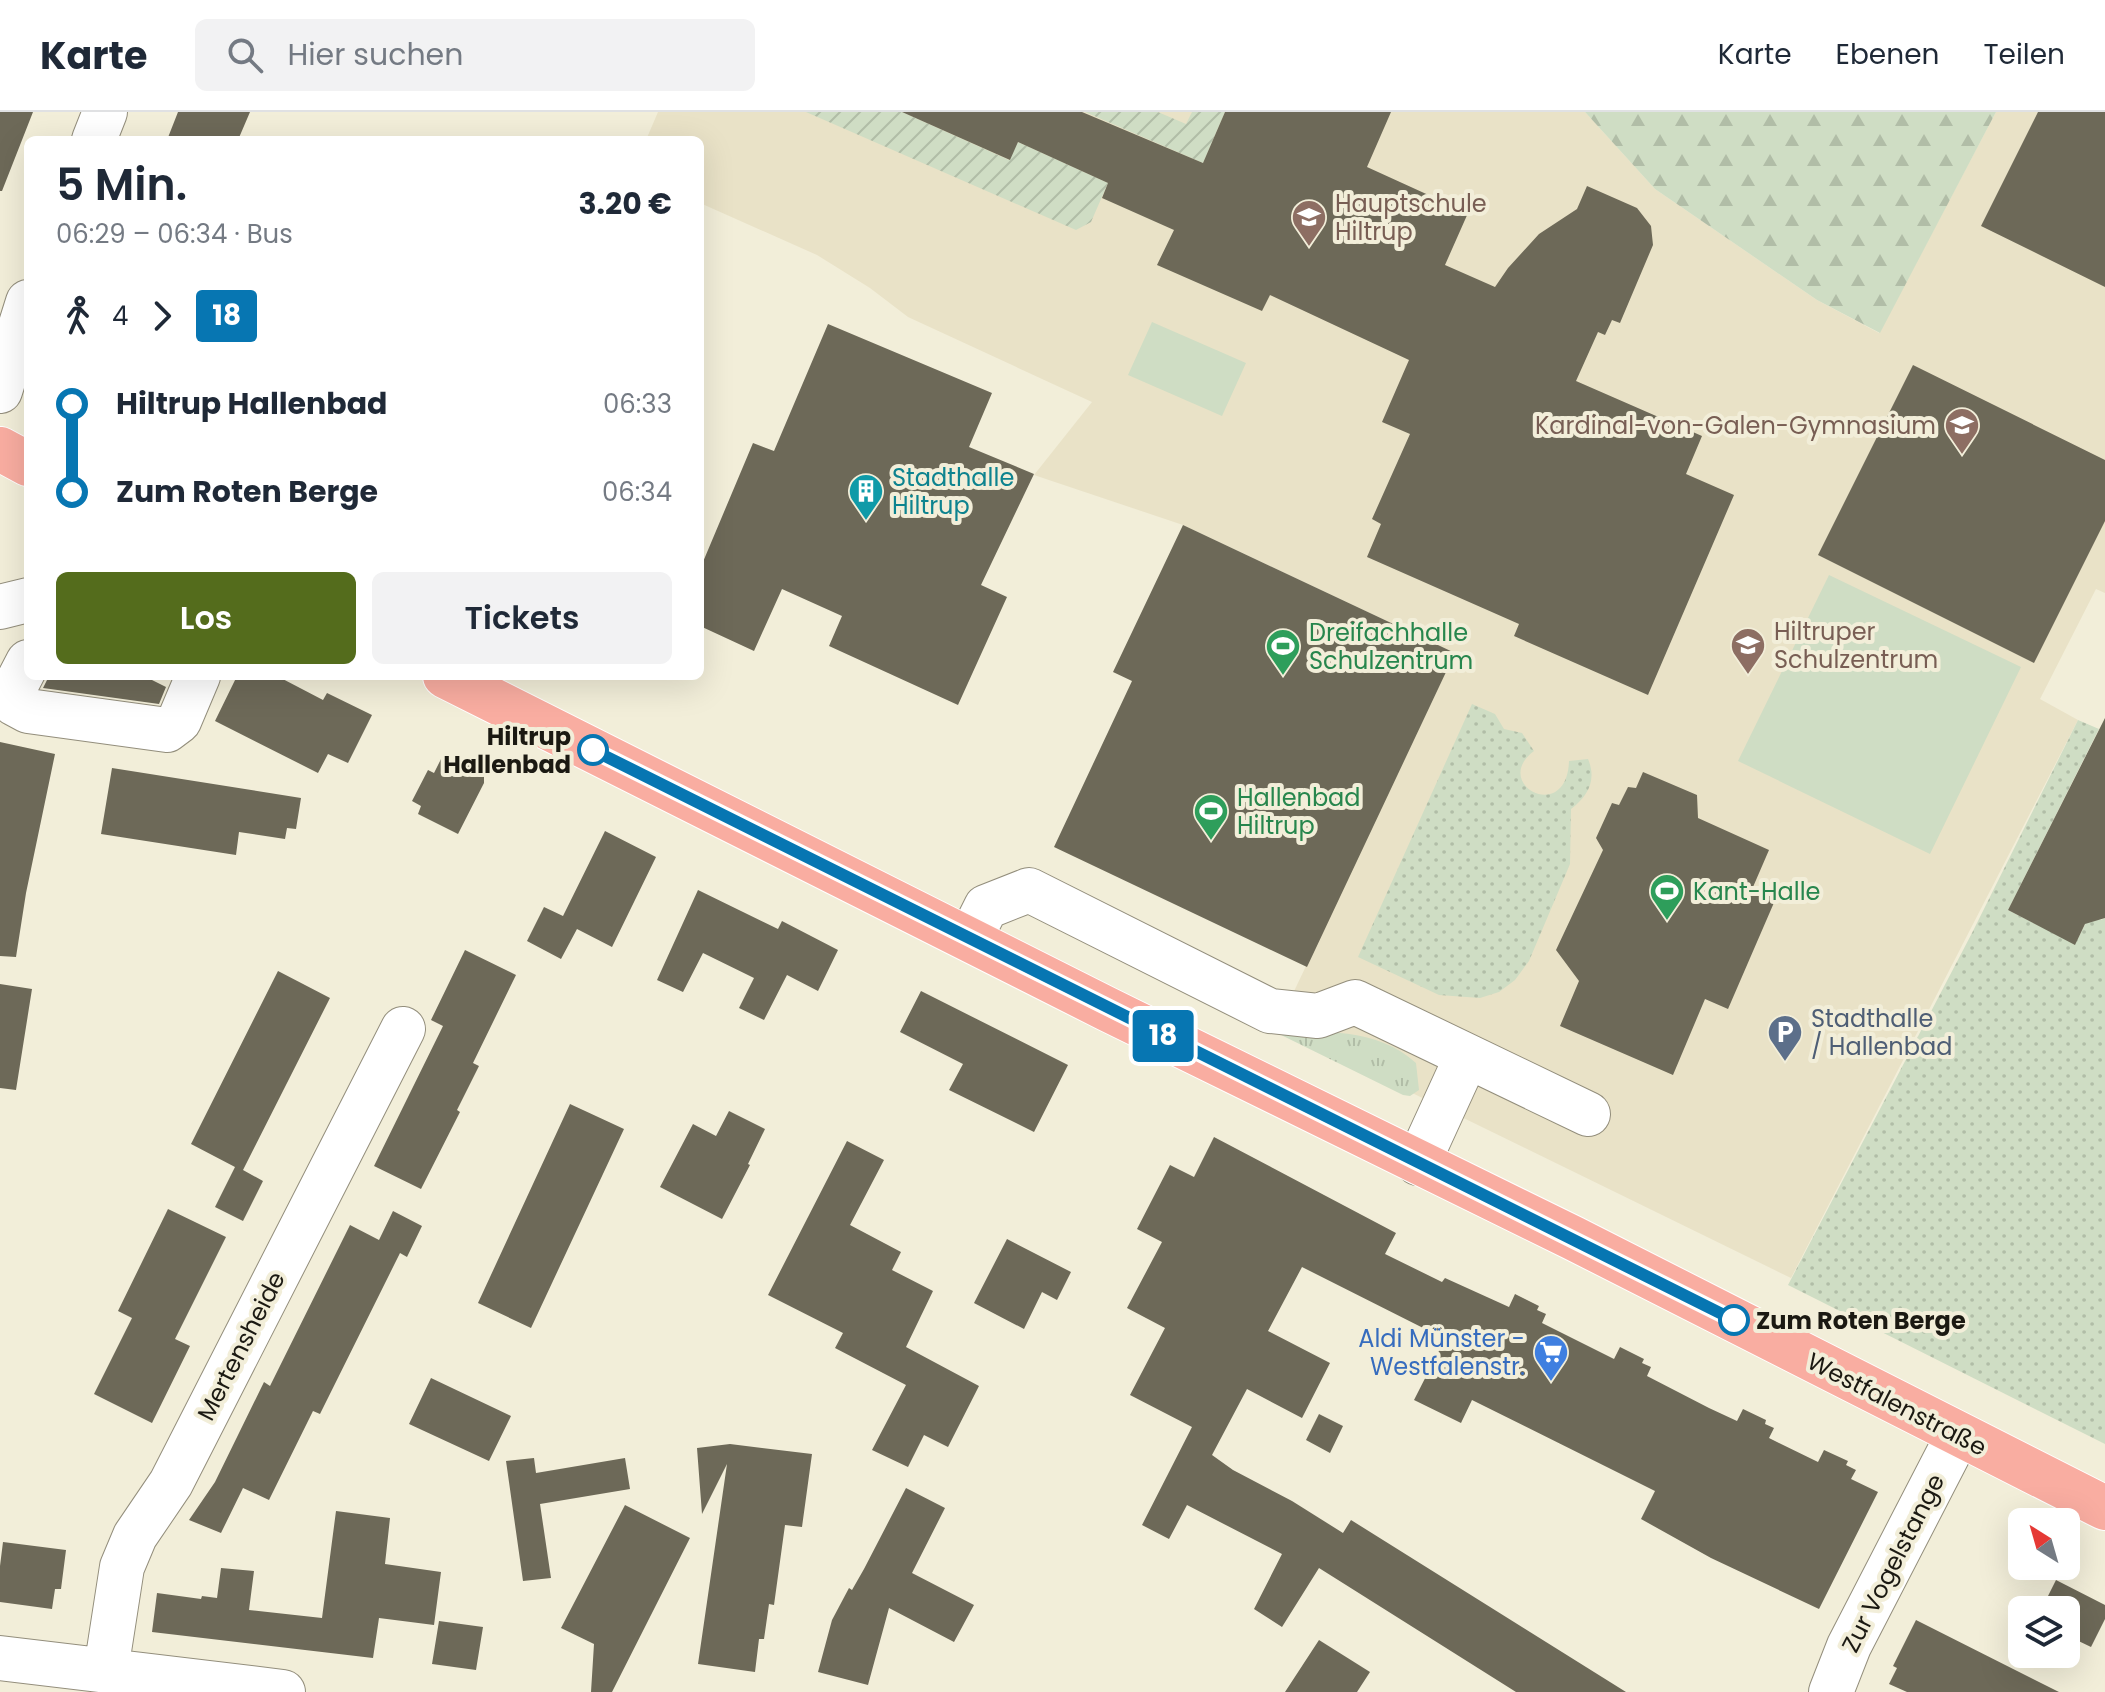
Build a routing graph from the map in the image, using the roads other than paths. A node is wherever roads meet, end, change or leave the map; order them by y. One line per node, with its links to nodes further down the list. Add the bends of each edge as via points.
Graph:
1 (105, 112): 2 (street)
2 (96, 136)
3 (24, 315): 4 (street)
4 (0, 391)
5 (0, 449): 6 (main road)
6 (24, 462)
7 (24, 601): 8 (street)
8 (0, 607)
9 (24, 670): 10 (street, via 13,691 15,704 28,711 146,729 167,730 179,721)
10 (196, 680)
11 (453, 680): 12 (main road, Westfalenstraße)
12 (970, 939): 14 (street, via 986,907 1029,890 1270,1011 1318,1016 1355,1002); 16 (main road, Westfalenstraße)
13 (403, 1029): 20 (street, Mertensheide, via 171,1483 135,1536 122,1567)
14 (1467, 1056): 15 (street); 16 (street)
15 (1588, 1114)
16 (1418, 1163): 17 (main road, Westfalenstraße)
17 (1958, 1435): 18 (main road, Westfalenstraße); 22 (street, Zur Vogelstange, via 1849,1646)
18 (2105, 1508)
19 (0, 1658): 20 (street)
20 (106, 1670): 21 (street)
21 (283, 1692)
22 (1831, 1692)

